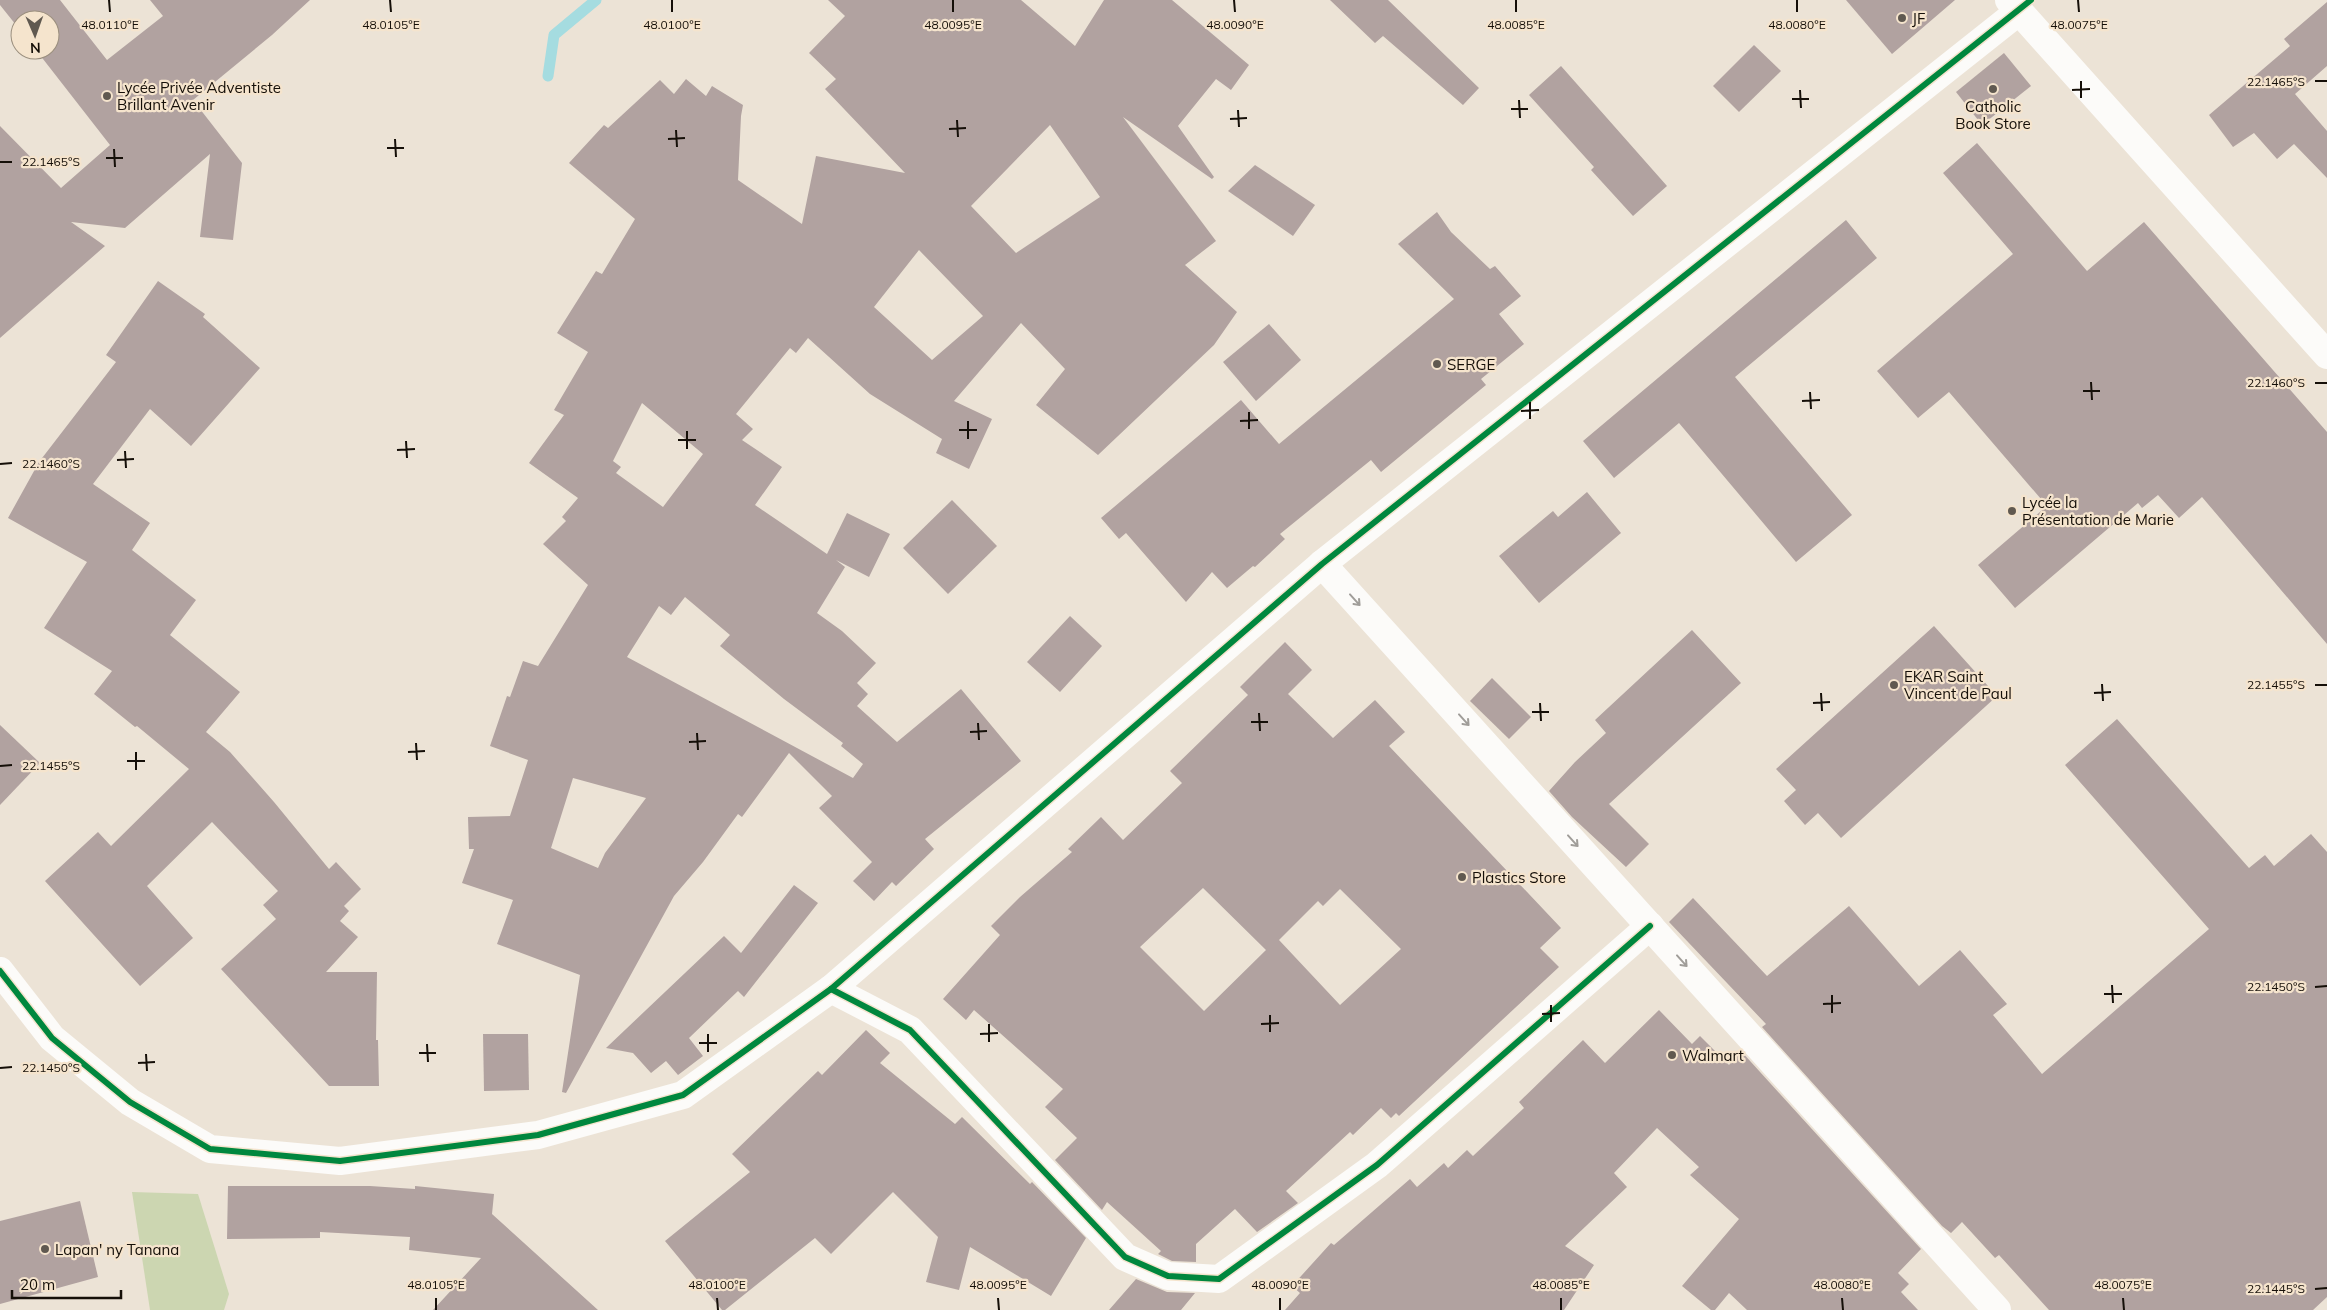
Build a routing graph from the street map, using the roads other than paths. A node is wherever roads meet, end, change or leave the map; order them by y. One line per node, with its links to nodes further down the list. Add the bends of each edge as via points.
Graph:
1 (2019, 4): 2 (street); 3 (street)
2 (2327, 355)
3 (1322, 564): 4 (street, one-way to 4); 6 (street)
4 (1650, 926): 6 (street, via 1377,1164 1219,1279 1168,1276 1125,1257 910,1030); 7 (street, one-way to 7)
5 (0, 971): 6 (street, via 52,1038 130,1102 210,1148 340,1161 538,1135 683,1095)
6 (831, 989)
7 (1997, 1310)

